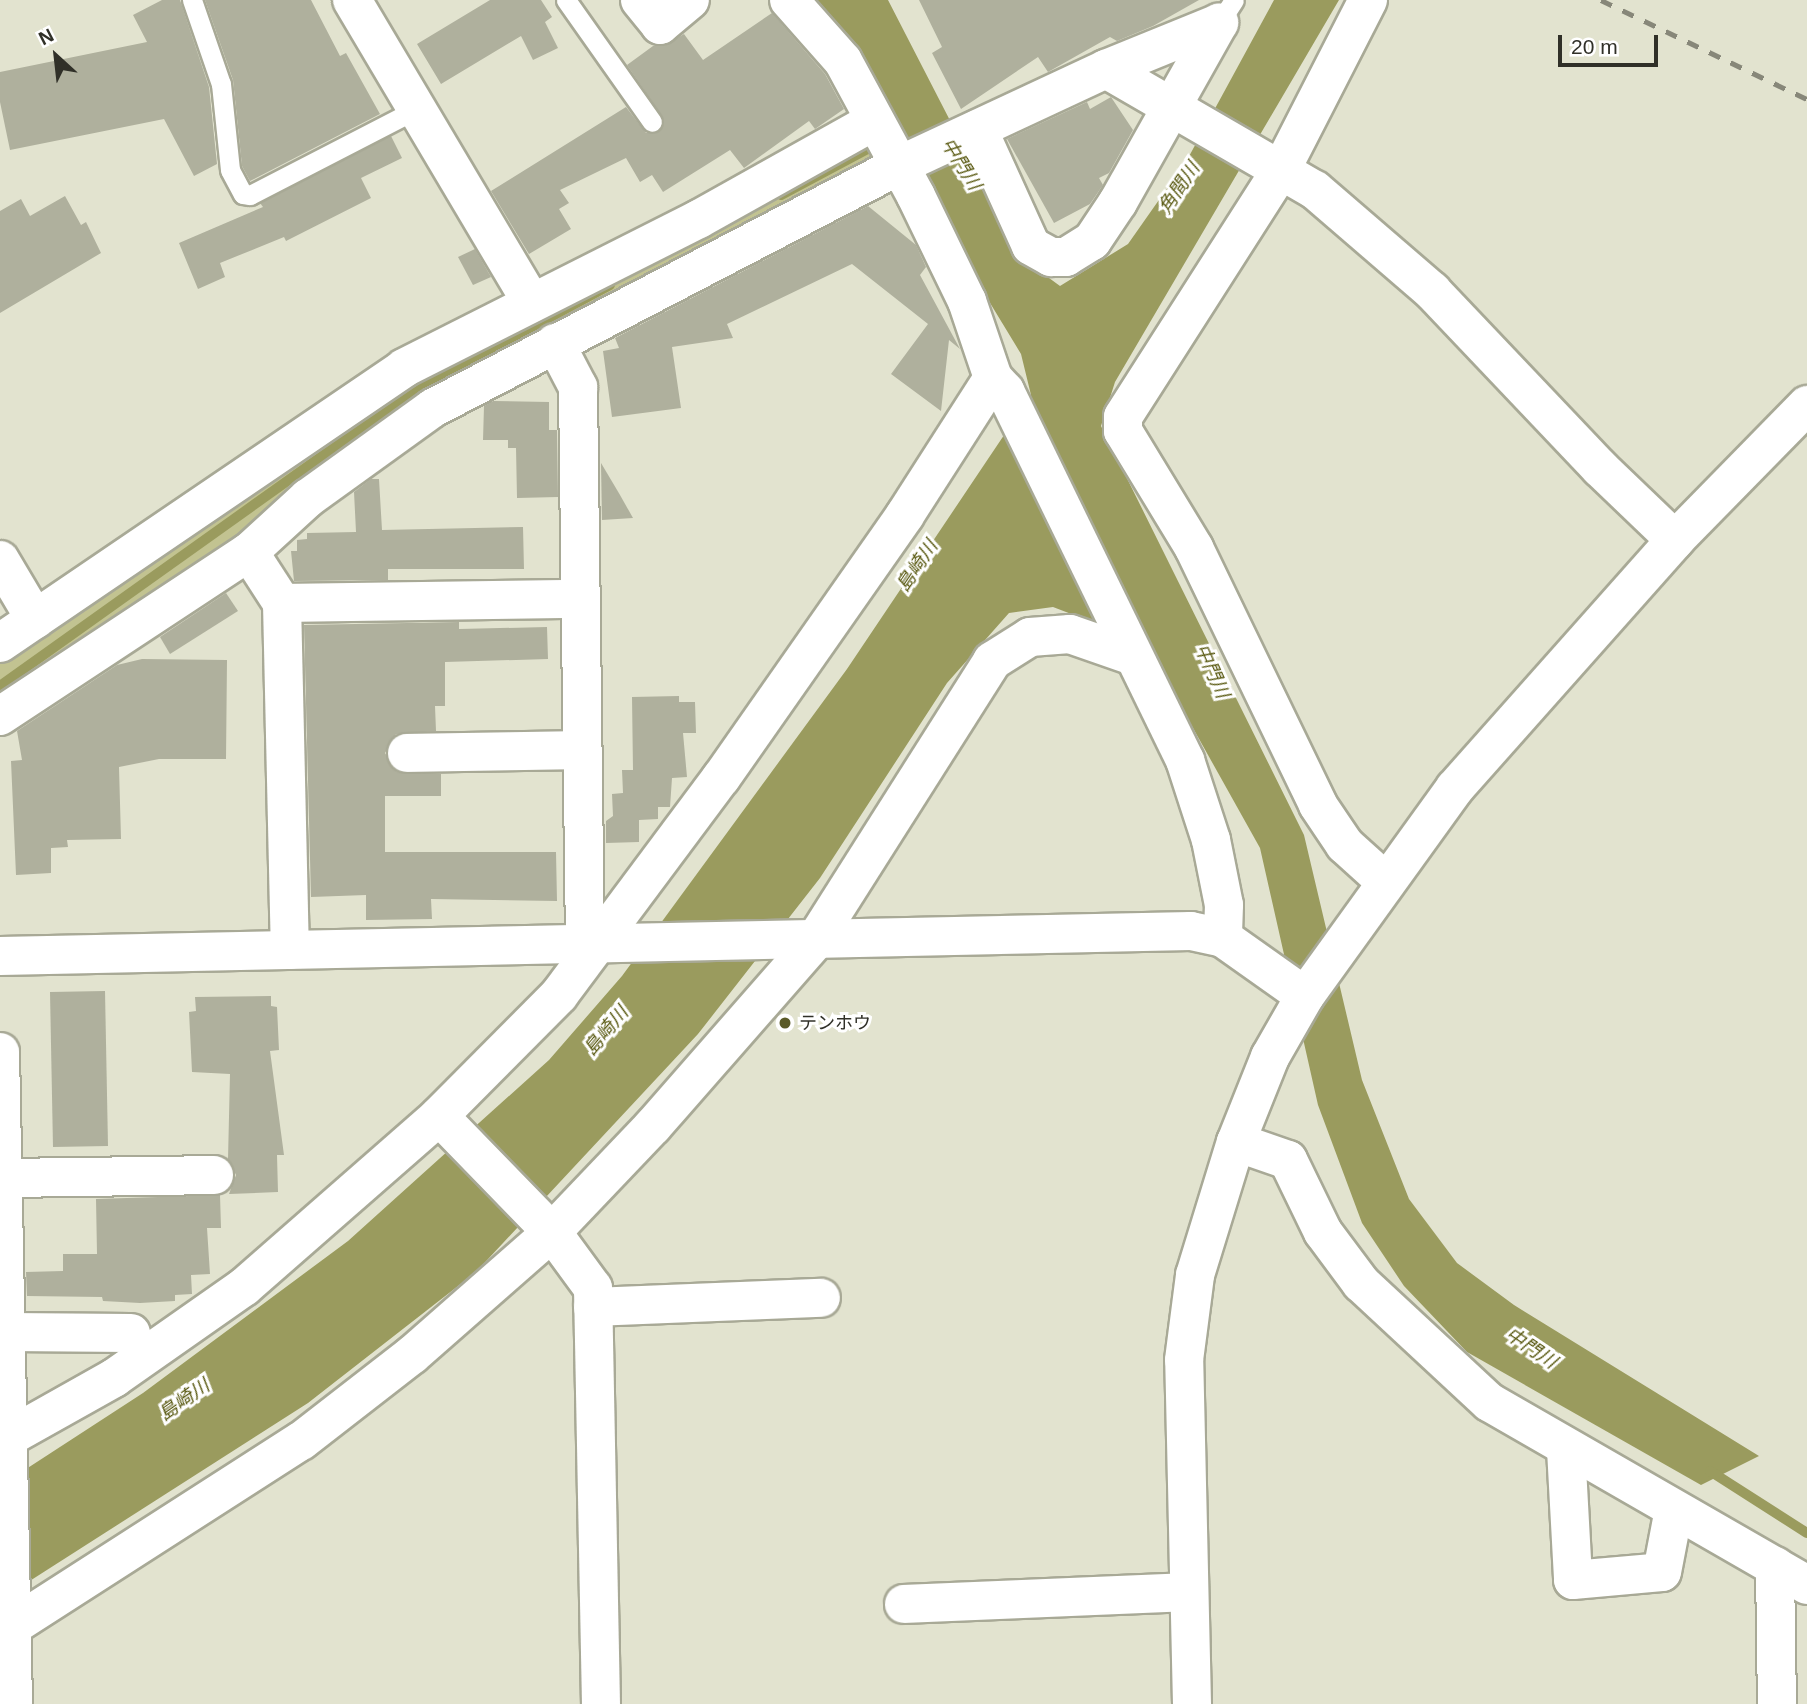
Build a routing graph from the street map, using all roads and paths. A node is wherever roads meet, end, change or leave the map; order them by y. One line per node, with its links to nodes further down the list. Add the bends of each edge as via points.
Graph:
1 (192, 0): 10 (lane, via 221,84 230,170 243,194 250,195)
2 (352, 0): 10 (street)
3 (565, 0): 13 (lane)
4 (640, 0): 5 (street, via 660,25)
5 (690, 0)
6 (789, 0): 12 (street, via 843,61)
7 (1368, 0): 16 (street)
8 (1226, 11): 9 (street); 11 (street)
9 (1106, 69): 11 (street); 14 (street)
10 (415, 110): 17 (street)
11 (1175, 110): 14 (street, via 1091,241 1066,257 1051,257 1031,246); 16 (street)
12 (874, 121): 15 (street); 17 (street, via 699,219)
13 (652, 122)
14 (972, 132): 15 (street)
15 (904, 163): 18 (street); 19 (street)
16 (1277, 166): 21 (street, via 1315,190 1432,291); 32 (street, via 1123,417 1124,431 1194,548 1318,805 1346,845)
17 (532, 303): 26 (street, via 404,368)
18 (555, 343): 22 (street, via 433,408 374,447); 24 (street, via 578,387)
19 (999, 384): 28 (street); 35 (street)
20 (1807, 405): 21 (street)
21 (1675, 540): 32 (street, via 1455,788)
22 (249, 552): 25 (street); 29 (street)
23 (0, 560): 26 (street)
24 (580, 599): 25 (street); 30 (street)
25 (282, 603): 36 (street)
26 (35, 619): 27 (street)
27 (0, 643)
28 (1127, 643): 33 (street, via 1197,793 1224,905); 34 (street, via 1070,634 1030,637 992,661)
29 (0, 716)
30 (581, 750): 31 (street); 35 (street)
31 (407, 754)
32 (1386, 882): 38 (street)
33 (1223, 938): 34 (street, via 1191,931); 38 (street)
34 (802, 942): 35 (street); 44 (street, via 653,1126)
35 (605, 943): 36 (street); 40 (street)
36 (290, 950): 37 (street)
37 (0, 956)
38 (1305, 996): 41 (street, via 1270,1057)
39 (0, 1052): 43 (street)
40 (444, 1122): 44 (street); 49 (street, via 244,1287 114,1378)
41 (1236, 1142): 50 (street, via 1288,1160 1323,1232 1361,1283 1489,1402); 53 (street, via 1195,1275 1184,1360)
42 (214, 1175): 43 (street)
43 (5, 1178): 47 (street)
44 (546, 1226): 46 (street, via 593,1288); 55 (street, via 412,1355 301,1441)
45 (821, 1298): 46 (street)
46 (593, 1307): 57 (street)
47 (8, 1332): 48 (street); 49 (street)
48 (131, 1333)
49 (7, 1443): 55 (street)
50 (1566, 1449): 51 (street); 51 (street, via 1573,1580 1662,1572)
51 (1674, 1509): 52 (street)
52 (1791, 1576): 59 (street)
53 (1189, 1592): 54 (street); 58 (street)
54 (904, 1604)
55 (8, 1622): 56 (street)
56 (13, 1704)
57 (601, 1704)
58 (1192, 1704)
59 (1777, 1704)

